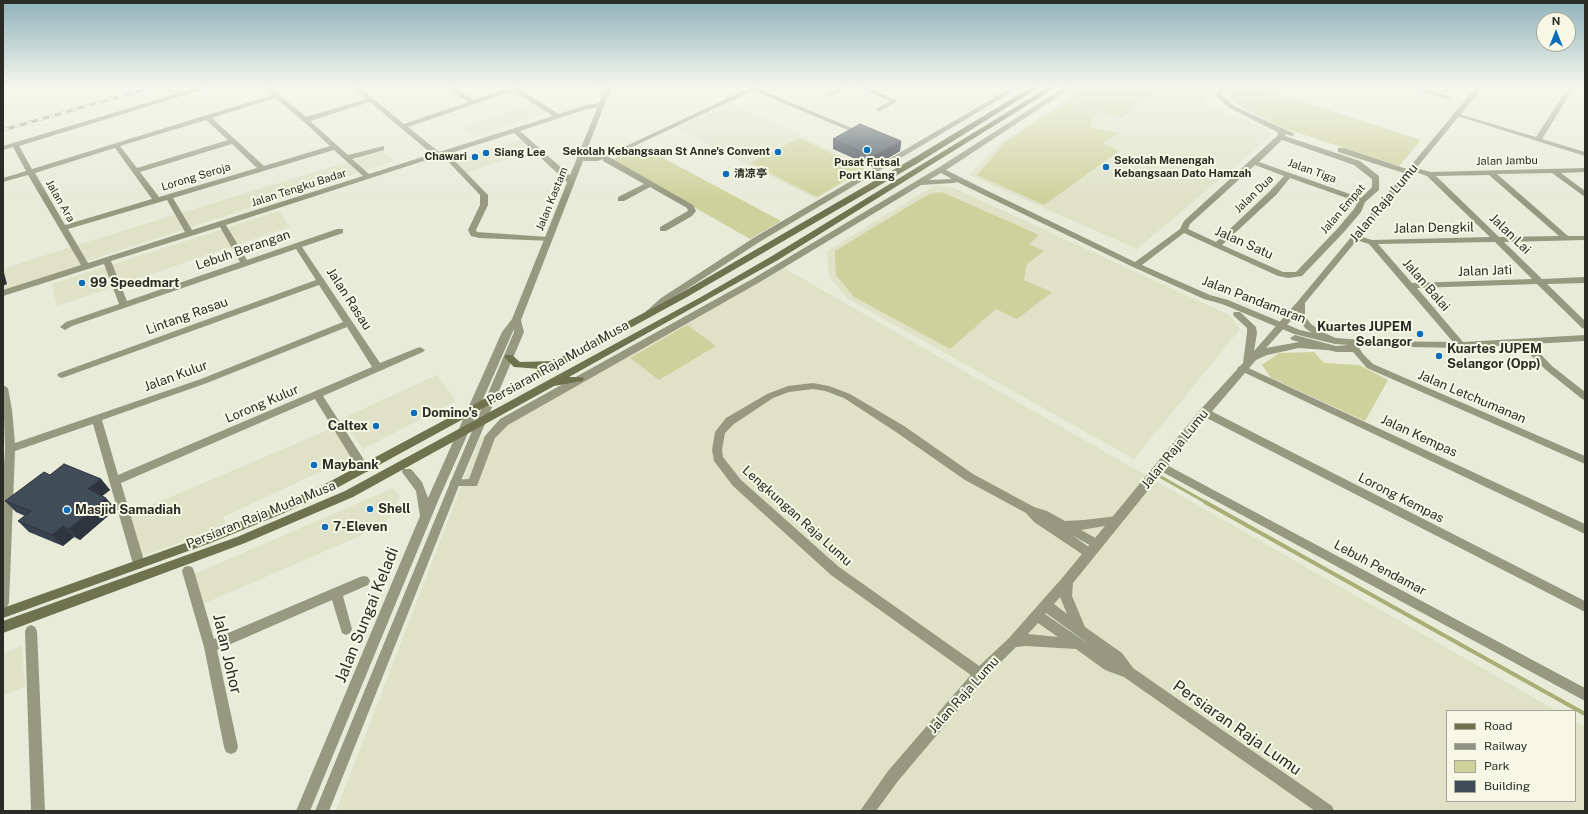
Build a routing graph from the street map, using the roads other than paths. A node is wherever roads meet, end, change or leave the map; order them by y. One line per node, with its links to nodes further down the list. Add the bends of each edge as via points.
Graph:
1 (85, 124): 25 (street)
2 (184, 124): 26 (street)
3 (215, 124): 24 (street)
4 (309, 124): 27 (street)
5 (401, 124): 19 (street)
6 (410, 124): 19 (street)
7 (533, 124): 20 (street, Jalan Tengku Badar)
8 (594, 124): 36 (street, Jalan Kastam)
9 (678, 124): 28 (street)
10 (838, 124): 21 (street)
11 (954, 124): 89 (street, via 758,239 664,300)
12 (974, 124): 89 (main road, Persiaran Raja Muda Musa)
13 (993, 124): 107 (main road, Persiaran Raja Muda Musa, via 704,299)
14 (1011, 124): 35 (street)
15 (1263, 124): 22 (street, Jalan Empat)
16 (1449, 124): 41 (street, Jalan Raja Lumu)
17 (1486, 124): 23 (street)
18 (1548, 124): 23 (street)
19 (404, 126): 32 (street)
20 (515, 130): 32 (street, Jalan Tengku Badar); 52 (street)
21 (852, 130)
22 (1280, 133): 31 (street, Jalan Empat); 38 (street)
23 (1538, 140): 33 (street)
24 (233, 141): 40 (street); 46 (street)
25 (15, 145): 29 (street); 43 (street, Jalan Ara)
26 (116, 145): 43 (street); 46 (street)
27 (335, 147): 34 (street); 40 (street, Lorong Seroja)
28 (628, 147): 36 (street, via 595,159); 37 (street)
29 (3, 148)
30 (381, 148): 34 (street)
31 (1341, 153): 41 (street, Jalan Lai); 60 (street, Jalan Empat, via 1376,178 1376,188)
32 (441, 154): 50 (street, Jalan Tengku Badar); 70 (street, via 484,195 484,205 472,230 474,234)
33 (1585, 154)
34 (347, 158): 50 (street)
35 (959, 158): 44 (street); 53 (street)
36 (580, 159): 39 (street, Jalan Kastam)
37 (606, 159): 39 (street); 55 (street)
38 (1253, 162): 49 (street, Jalan Tiga); 64 (street, via 1187,223)
39 (577, 168): 52 (street, Jalan Kastam)
40 (263, 169): 57 (street, Lorong Seroja)
41 (1411, 170): 48 (street, Jalan Lai); 67 (street, Jalan Raja Lumu)
42 (1585, 170): 45 (street, Jalan Jambu)
43 (30, 171): 51 (street); 62 (street, Jalan Ara)
44 (938, 171): 53 (street, Jalan Pandamaran); 54 (street)
45 (1554, 171): 47 (street, Jalan Jambu); 56 (street)
46 (136, 172): 59 (street)
47 (1490, 172): 48 (street, Jalan Jambu); 68 (street)
48 (1430, 174): 71 (street, Jalan Lai)
49 (1289, 175): 60 (street, Jalan Tiga); 73 (street, Jalan Dua)
50 (368, 178): 61 (street, Jalan Tengku Badar)
51 (3, 180)
52 (572, 181): 70 (street, Jalan Kastam)
53 (958, 181): 54 (street); 77 (street, Jalan Pandamaran)
54 (917, 183): 106 (street, via 757,280)
55 (650, 184): 58 (street); 63 (street, via 690,207 692,211)
56 (1585, 195)
57 (169, 197): 59 (street, Lorong Seroja); 66 (street)
58 (621, 199)
59 (157, 200): 62 (street, Lorong Seroja)
60 (1362, 201): 79 (street, Jalan Empat, via 1358,210 1341,230)
61 (222, 224): 66 (street, Jalan Tengku Badar); 76 (street)
62 (63, 228): 78 (street, Jalan Ara)
63 (663, 229)
64 (1183, 230): 73 (street, Jalan Satu); 77 (street)
65 (340, 231): 74 (street, Lebuh Berangan)
66 (190, 234): 75 (street, Jalan Tengku Badar)
67 (1356, 237): 72 (street, Jalan Dengkil); 86 (street, Jalan Raja Lumu)
68 (1566, 238): 69 (street, Jalan Dengkil); 71 (street, Jalan Dengkil)
69 (1585, 238)
70 (548, 240): 90 (street, Jalan Kastam)
71 (1497, 240): 72 (street, Jalan Dengkil); 82 (street, Jalan Lai)
72 (1372, 242): 83 (street, Jalan Balai)
73 (1217, 245): 79 (street, Jalan Satu, via 1281,274)
74 (298, 246): 76 (street, Lebuh Berangan); 81 (street, Jalan Rasau)
75 (107, 261): 78 (street, Jalan Tengku Badar); 87 (street)
76 (244, 264): 87 (street, Lebuh Berangan)
77 (1136, 265): 85 (street, Jalan Pandamaran)
78 (86, 267): 84 (street, Jalan Tengku Badar)
79 (1296, 276)
80 (1585, 280): 82 (street, Jalan Jati)
81 (322, 281): 91 (street, Jalan Rasau); 105 (street, Lintang Rasau)
82 (1540, 282): 83 (street, Jalan Jati); 92 (street, Jalan Lai)
83 (1410, 286): 98 (street, Jalan Balai)
84 (3, 293)
85 (1206, 297): 88 (street); 94 (street, Jalan Pandamaran, via 1225,302)
86 (1301, 303): 94 (street, Jalan Raja Lumu); 97 (street, via 1300,316 1308,326)
87 (124, 305): 93 (street, Lebuh Berangan)
88 (1237, 314): 94 (street); 103 (street, via 1251,327 1252,333)
89 (644, 317): 102 (main road, Persiaran Raja Muda Musa)
90 (516, 320): 101 (street, Jalan Kastam, via 519,332); 112 (street, Jalan Kastam, via 507,332)
91 (349, 323): 104 (street, Jalan Rasau); 114 (street, Jalan Kulur)
92 (1585, 326)
93 (65, 327)
94 (1278, 329): 97 (street, via 1307,342); 103 (street, Jalan Raja Lumu)
95 (1585, 338): 96 (street)
96 (1522, 341): 98 (street); 110 (street, via 1549,368)
97 (1336, 345): 99 (street); 103 (street, via 1291,346 1264,352)
98 (1461, 345): 99 (street, via 1401,350)
99 (1353, 346): 118 (street, Jalan Letchumanan, via 1370,366)
100 (420, 350): 104 (street, Lorong Kulur)
101 (509, 357): 102 (main road, via 516,366); 111 (street, Jalan Kastam)
102 (560, 363): 111 (main road, Persiaran Raja Muda Musa)
103 (1244, 365): 113 (street, Jalan Raja Lumu); 128 (street, Jalan Kempas)
104 (378, 368): 109 (street, Lorong Kulur)
105 (62, 375)
106 (579, 379): 107 (main road); 123 (street, via 494,430 473,483)
107 (545, 385): 115 (main road, Persiaran Raja Muda Musa)
108 (3, 388): 117 (street)
109 (317, 394): 120 (street); 122 (street, Lorong Kulur)
110 (1585, 397)
111 (491, 400): 112 (main road, Persiaran Raja Muda Musa); 115 (street, Jalan Kastam)
112 (473, 410): 116 (street, Jalan Sungai Keladi); 120 (main road, Persiaran Raja Muda Musa)
113 (1205, 412): 119 (street, Jalan Raja Lumu); 137 (street, Lorong Kempas)
114 (98, 420): 117 (street, Jalan Kulur); 122 (street)
115 (482, 420): 116 (main road, Persiaran Raja Muda Musa); 123 (street)
116 (463, 431): 125 (street, Jalan Sungai Keladi); 140 (main road, Persiaran Raja Muda Musa, via 349,494 314,510 180,564)
117 (10, 449): 136 (street)
118 (1585, 460)
119 (1161, 466): 126 (street, Jalan Raja Lumu); 147 (street, Lebuh Pendamar)
120 (364, 468): 131 (main road, Persiaran Raja Muda Musa, via 272,513)
121 (408, 472): 125 (street, via 421,491)
122 (115, 481): 131 (street)
123 (455, 483): 151 (street)
124 (1030, 510): 127 (street, Lengkungan Raja Lumu); 130 (street, Lengkungan Raja Lumu, via 1038,519); 146 (street, Lengkungan Raja Lumu, via 969,477 847,396 826,388 798,387 770,396 730,421 720,432 718,458 737,483 835,571)
125 (426, 517): 150 (street, Jalan Sungai Keladi)
126 (1117, 520): 127 (street); 129 (street, Jalan Raja Lumu)
127 (1064, 525): 129 (street, Lengkungan Raja Lumu)
128 (1585, 529)
129 (1097, 544): 130 (street, Jalan Raja Lumu)
130 (1089, 553): 134 (street, Jalan Raja Lumu)
131 (139, 564): 139 (main road, Persiaran Raja Muda Musa)
132 (188, 571): 145 (street, Jalan Johor)
133 (364, 581): 135 (street)
134 (1067, 581): 138 (street, Jalan Raja Lumu); 143 (street, via 1066,596)
135 (336, 594): 141 (street); 145 (street)
136 (3, 603)
137 (1585, 607)
138 (1041, 610): 143 (street, Persiaran Raja Lumu); 144 (street, Jalan Raja Lumu)
139 (3, 613)
140 (3, 627)
141 (346, 629)
142 (32, 631): 149 (street)
143 (1079, 638): 144 (street); 153 (street, Persiaran Raja Lumu, via 1110,666 1128,672)
144 (1013, 642): 146 (street, Jalan Raja Lumu)
145 (210, 646): 148 (street, Jalan Johor)
146 (980, 674): 152 (street, Jalan Raja Lumu)
147 (1585, 695)
148 (230, 747)
149 (38, 811)
150 (303, 811)
151 (322, 811)
152 (866, 811)
153 (1327, 811)

